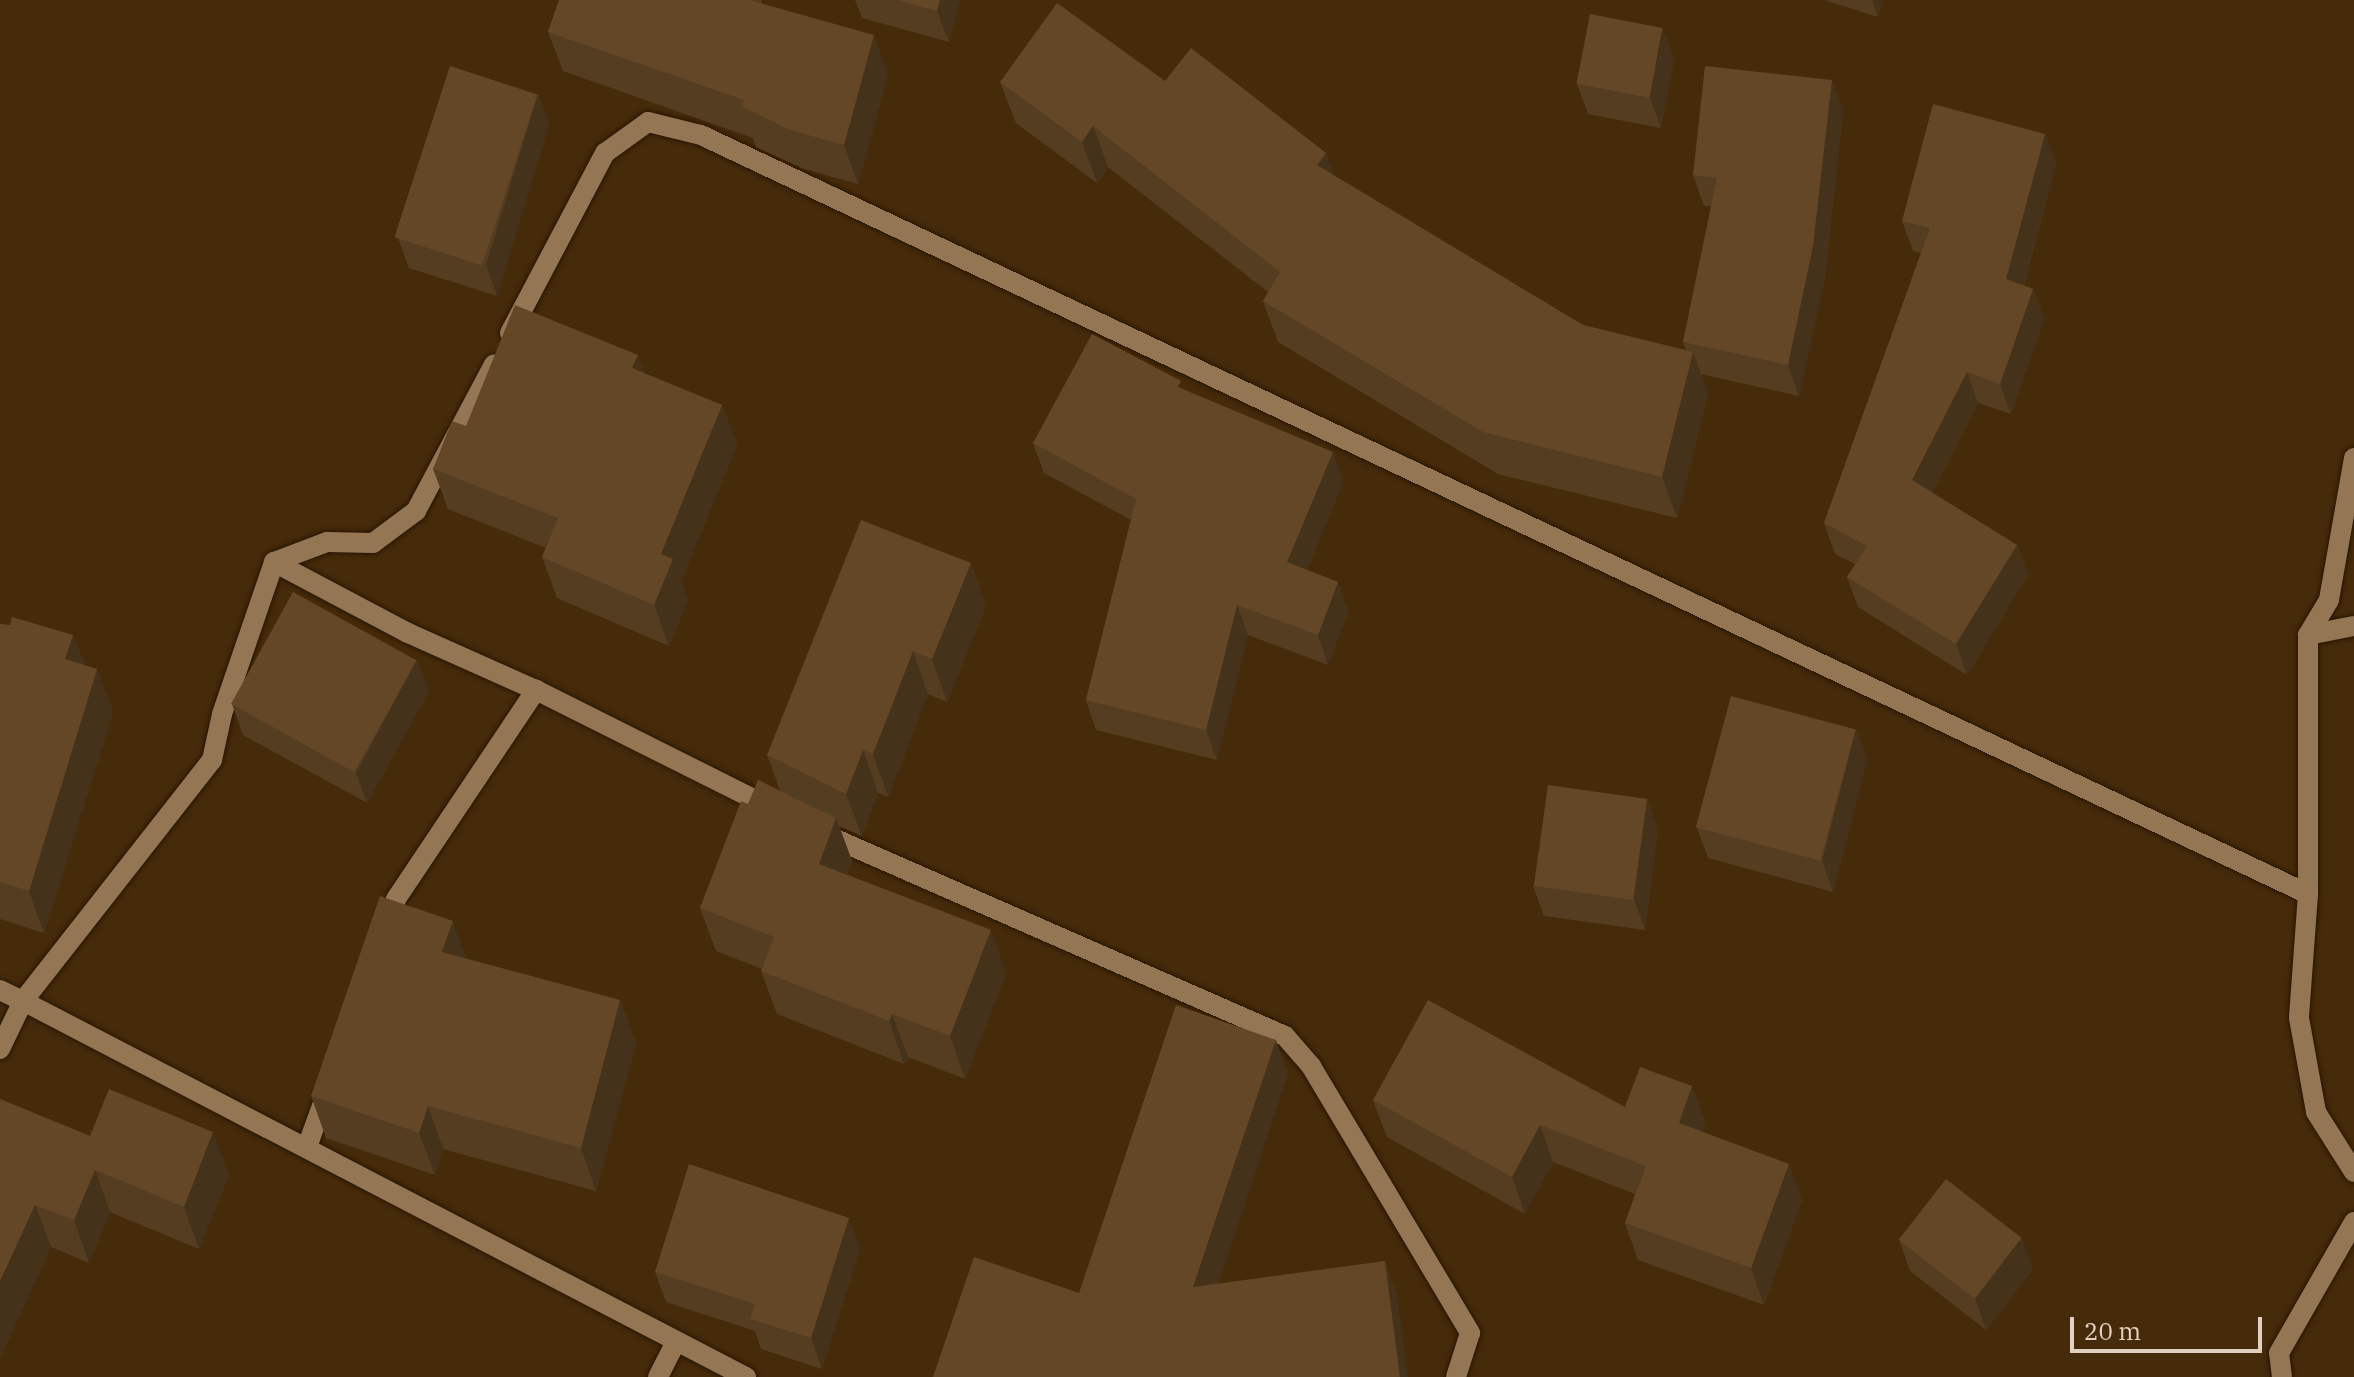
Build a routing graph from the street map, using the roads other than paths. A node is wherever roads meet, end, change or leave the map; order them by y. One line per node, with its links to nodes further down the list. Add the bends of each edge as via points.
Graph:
1 (2354, 458): 4 (street, via 2329,600)
2 (274, 562): 5 (street, via 408,633); 6 (street, via 327,542 373,543 416,511 605,153 648,122 701,135); 9 (street, via 222,714 212,760)
3 (2354, 626): 4 (street)
4 (2308, 635): 6 (street)
5 (536, 690): 7 (street, via 396,899); 18 (street, via 795,819 1285,1036 1311,1066 1470,1333)
6 (2308, 894): 13 (street, via 2299,1018 2316,1112)
7 (381, 943)
8 (0, 990): 9 (street)
9 (23, 1001): 10 (street); 12 (street)
10 (0, 1049)
11 (333, 1074): 12 (street)
12 (307, 1147): 15 (street)
13 (2354, 1172)
14 (2354, 1222): 19 (street, via 2279,1353)
15 (676, 1342): 16 (street); 17 (street)
16 (658, 1377)
17 (746, 1377)
18 (1456, 1377)
19 (2282, 1377)

